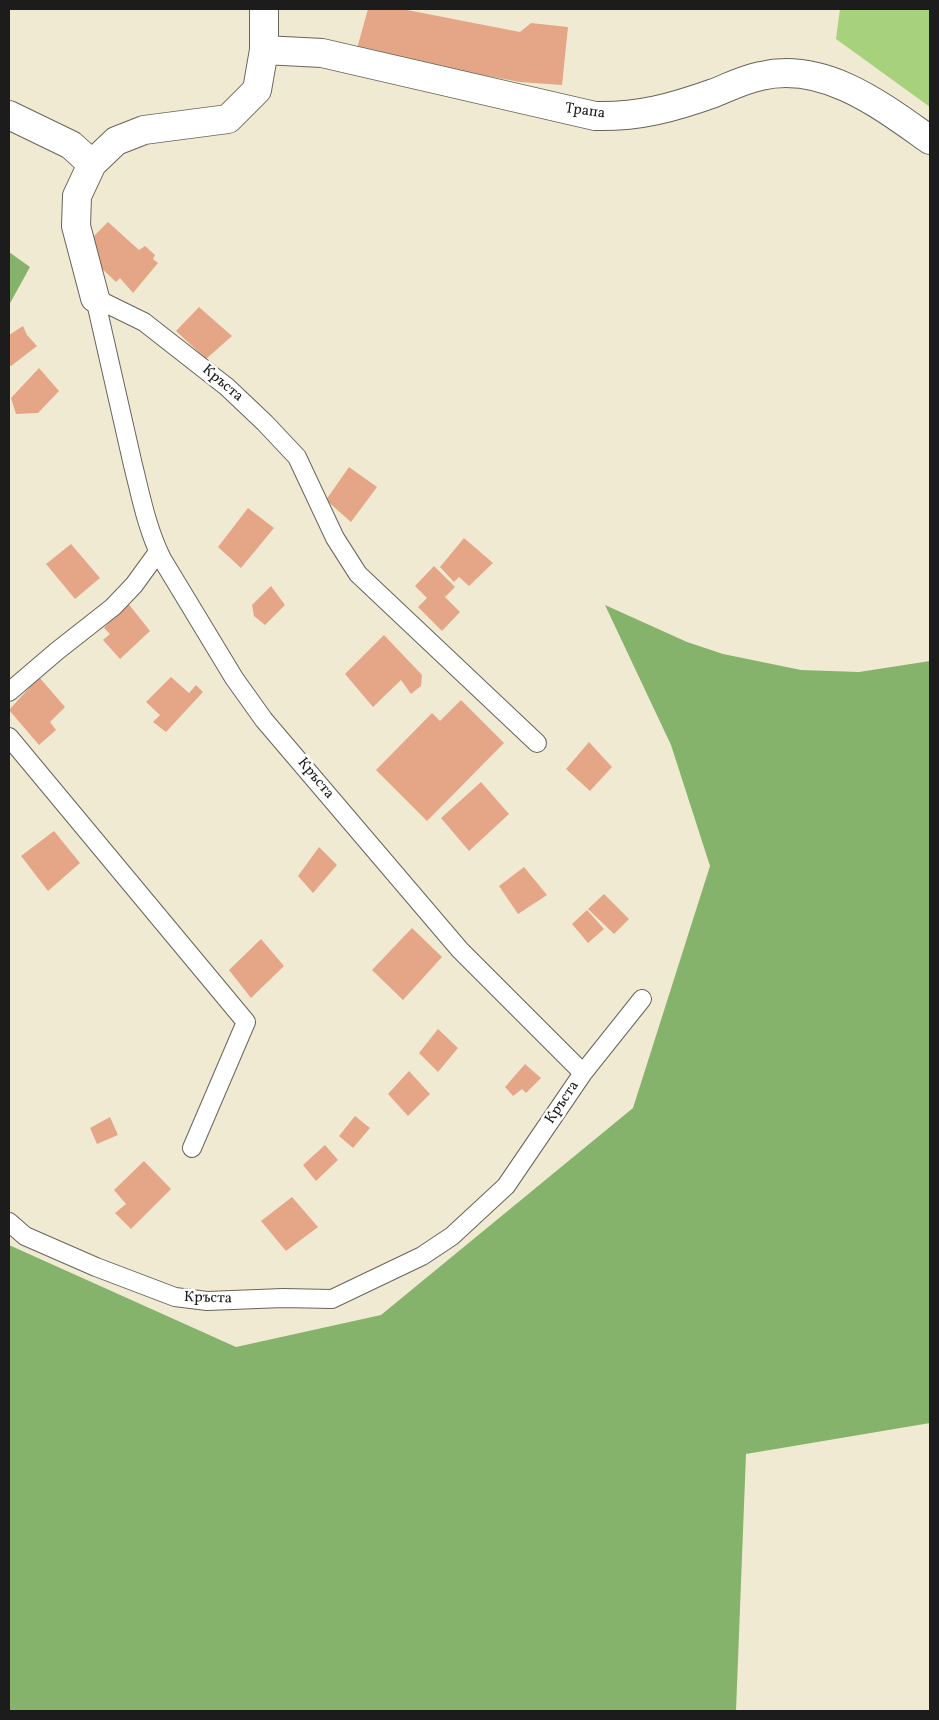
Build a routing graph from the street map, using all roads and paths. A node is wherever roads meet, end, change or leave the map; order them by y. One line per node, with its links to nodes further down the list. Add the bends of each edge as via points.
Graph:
1 (264, 9): 2 (street)
2 (264, 50): 4 (street, Трапа, via 322,53 595,116 652,112 760,76 781,73 805,75 832,81 860,93); 5 (street, Кръста, via 257,90 228,119 144,130 116,141)
3 (9, 115): 5 (street, via 71,145)
4 (930, 140)
5 (92, 164): 6 (street, Кръста, via 76,196 76,226)
6 (95, 298): 7 (lane, Кръста, via 148,527); 10 (lane, Кръста, via 144,322 227,387 265,422 297,458 335,538 358,574)
7 (158, 552): 8 (lane, via 113,607); 12 (lane, Кръста, via 234,678 264,720 460,950)
8 (9, 692)
9 (9, 737): 13 (lane, via 246,1022)
10 (537, 743)
11 (642, 999): 12 (lane)
12 (584, 1073): 14 (lane, Кръста, via 506,1186 452,1236 422,1256 332,1299 207,1301 176,1297 25,1236)
13 (192, 1148)
14 (9, 1222)

